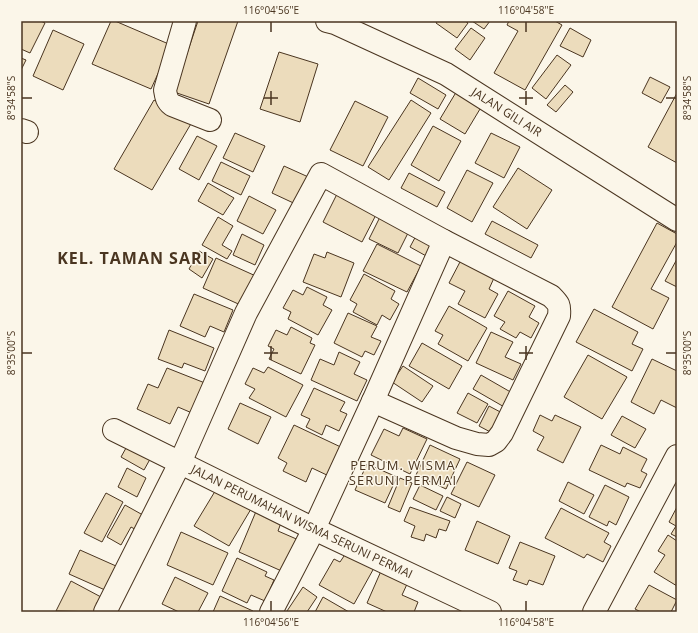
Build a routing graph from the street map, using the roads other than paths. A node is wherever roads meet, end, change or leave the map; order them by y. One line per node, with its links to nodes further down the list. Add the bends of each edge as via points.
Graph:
1 (185, 21): 3 (street, via 165,90 166,96 172,105)
2 (327, 21): 4 (street, JALAN GILI AIR, via 446,74)
3 (210, 120)
4 (677, 220)
5 (444, 241): 6 (street); 6 (street, via 551,296 559,303 559,316 502,434 489,445 456,438); 9 (street, via 321,174 246,313)
6 (373, 401): 10 (street)
7 (114, 430): 9 (street, JALAN PERUMAHAN WISMA SERUNI PERMAI)
8 (677, 456): 14 (street)
9 (180, 463): 10 (street, JALAN PERUMAHAN WISMA SERUNI PERMAI); 11 (street)
10 (314, 529): 12 (street); 13 (street, JALAN PERUMAHAN WISMA SERUNI PERMAI)
11 (105, 612)
12 (271, 612)
13 (490, 612)
14 (594, 612)

